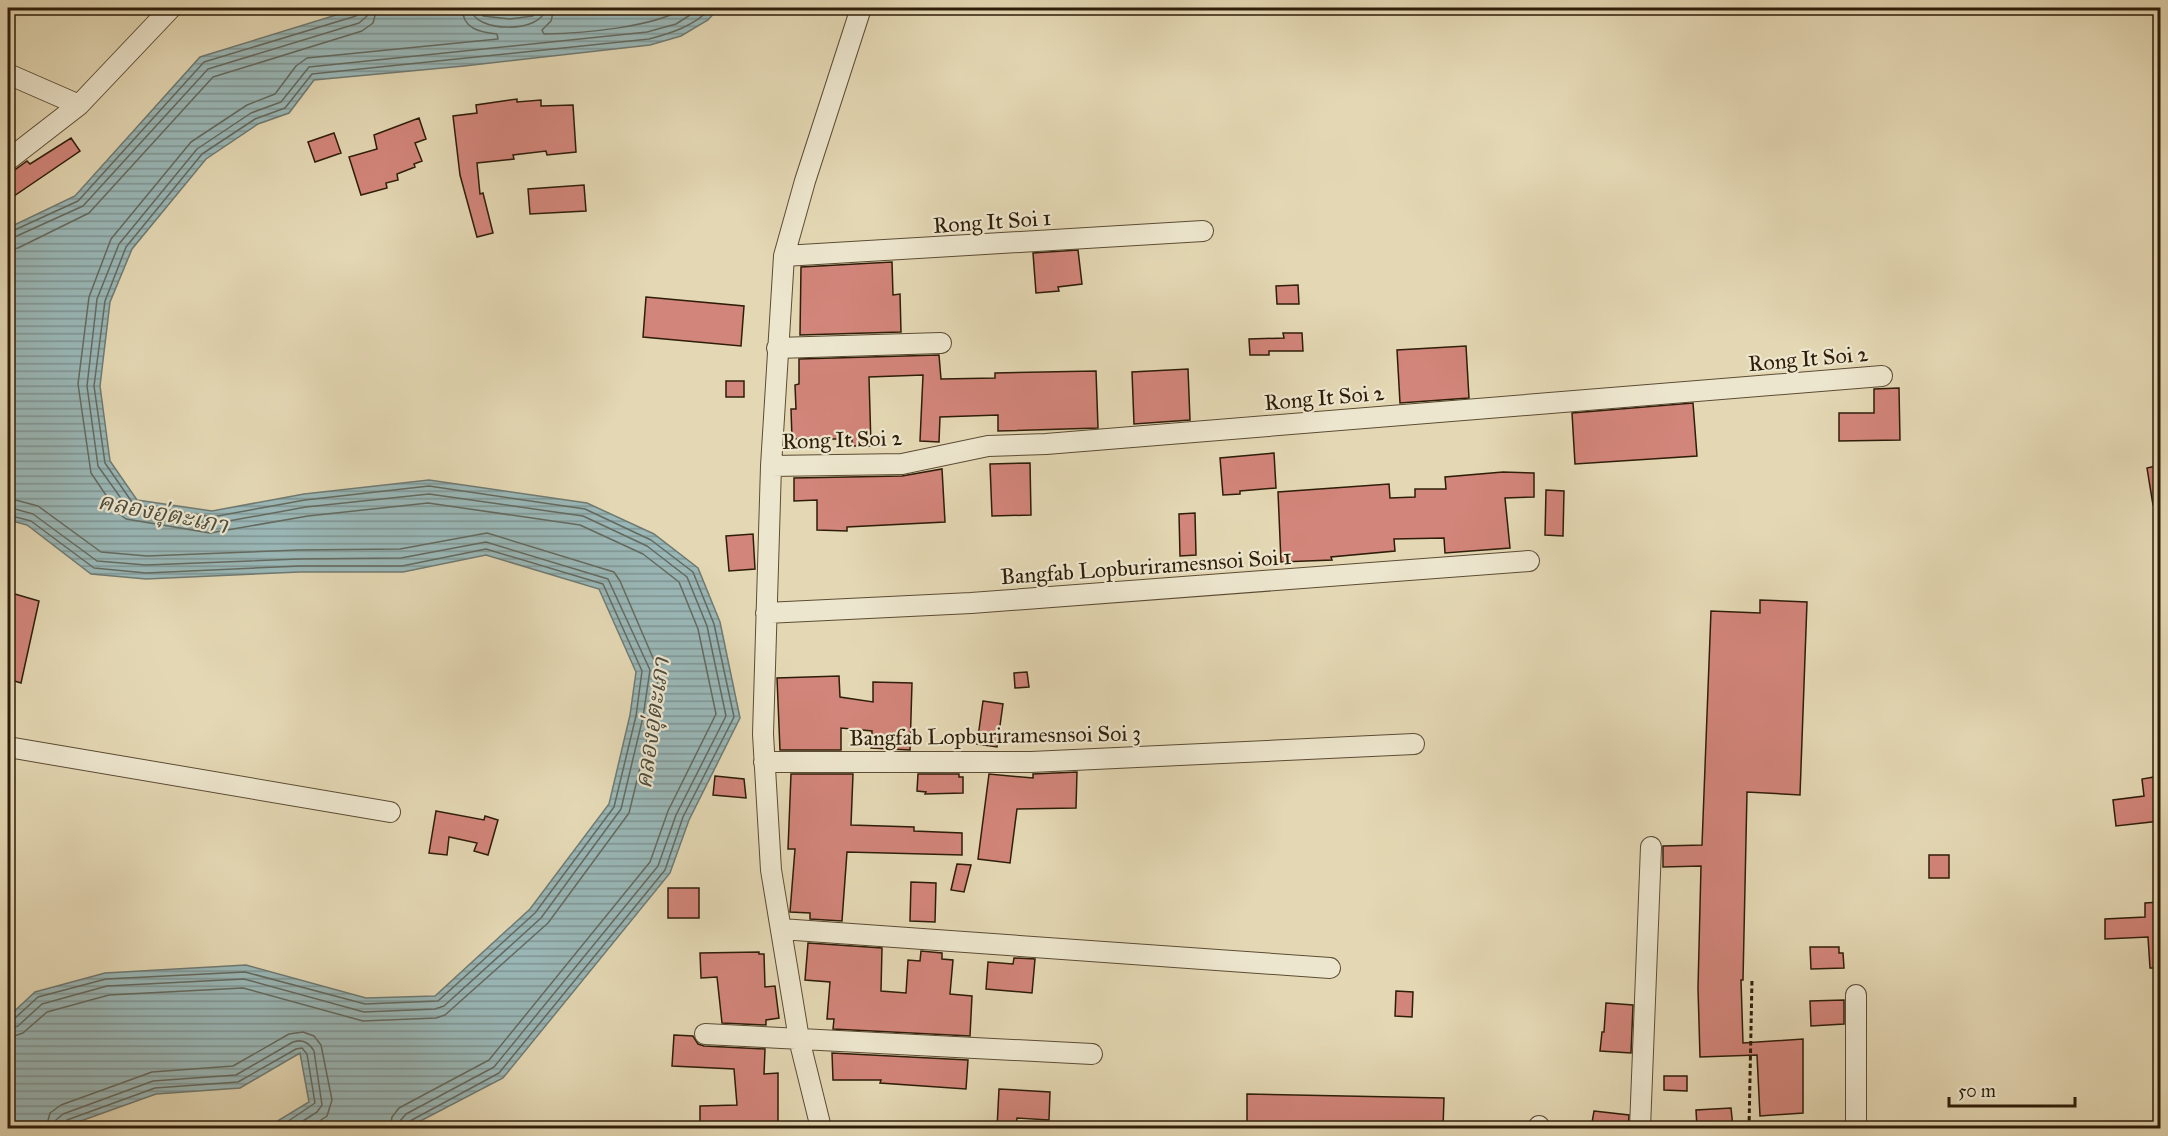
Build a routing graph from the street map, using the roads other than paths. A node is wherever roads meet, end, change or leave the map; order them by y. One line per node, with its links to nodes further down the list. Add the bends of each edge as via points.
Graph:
1 (171, 8): 4 (street)
2 (861, 8): 7 (street)
3 (8, 74): 4 (street)
4 (80, 105): 5 (street)
5 (8, 160)
6 (1203, 231): 7 (street, Rong It Soi 1)
7 (784, 256): 9 (street)
8 (940, 343): 9 (street)
9 (777, 348): 11 (street)
10 (1882, 376): 11 (street, Rong It Soi 2, via 988,446 902,464)
11 (771, 466): 13 (street)
12 (1529, 561): 13 (street, Bangfab Lopburiramesnsoi Soi 1, via 971,603)
13 (766, 613): 16 (street)
14 (1414, 744): 16 (street, Bangfab Lopburiramesnsoi Soi 3, via 1031,762)
15 (8, 747): 17 (street)
16 (764, 762): 19 (street, via 771,870)
17 (390, 812)
18 (1651, 847): 26 (street)
19 (781, 929): 20 (street); 23 (street)
20 (1329, 968)
21 (1856, 995): 27 (street)
22 (705, 1034): 23 (street)
23 (799, 1039): 24 (street); 25 (street)
24 (1092, 1054)
25 (821, 1128)
26 (1640, 1128)
27 (1856, 1128)

